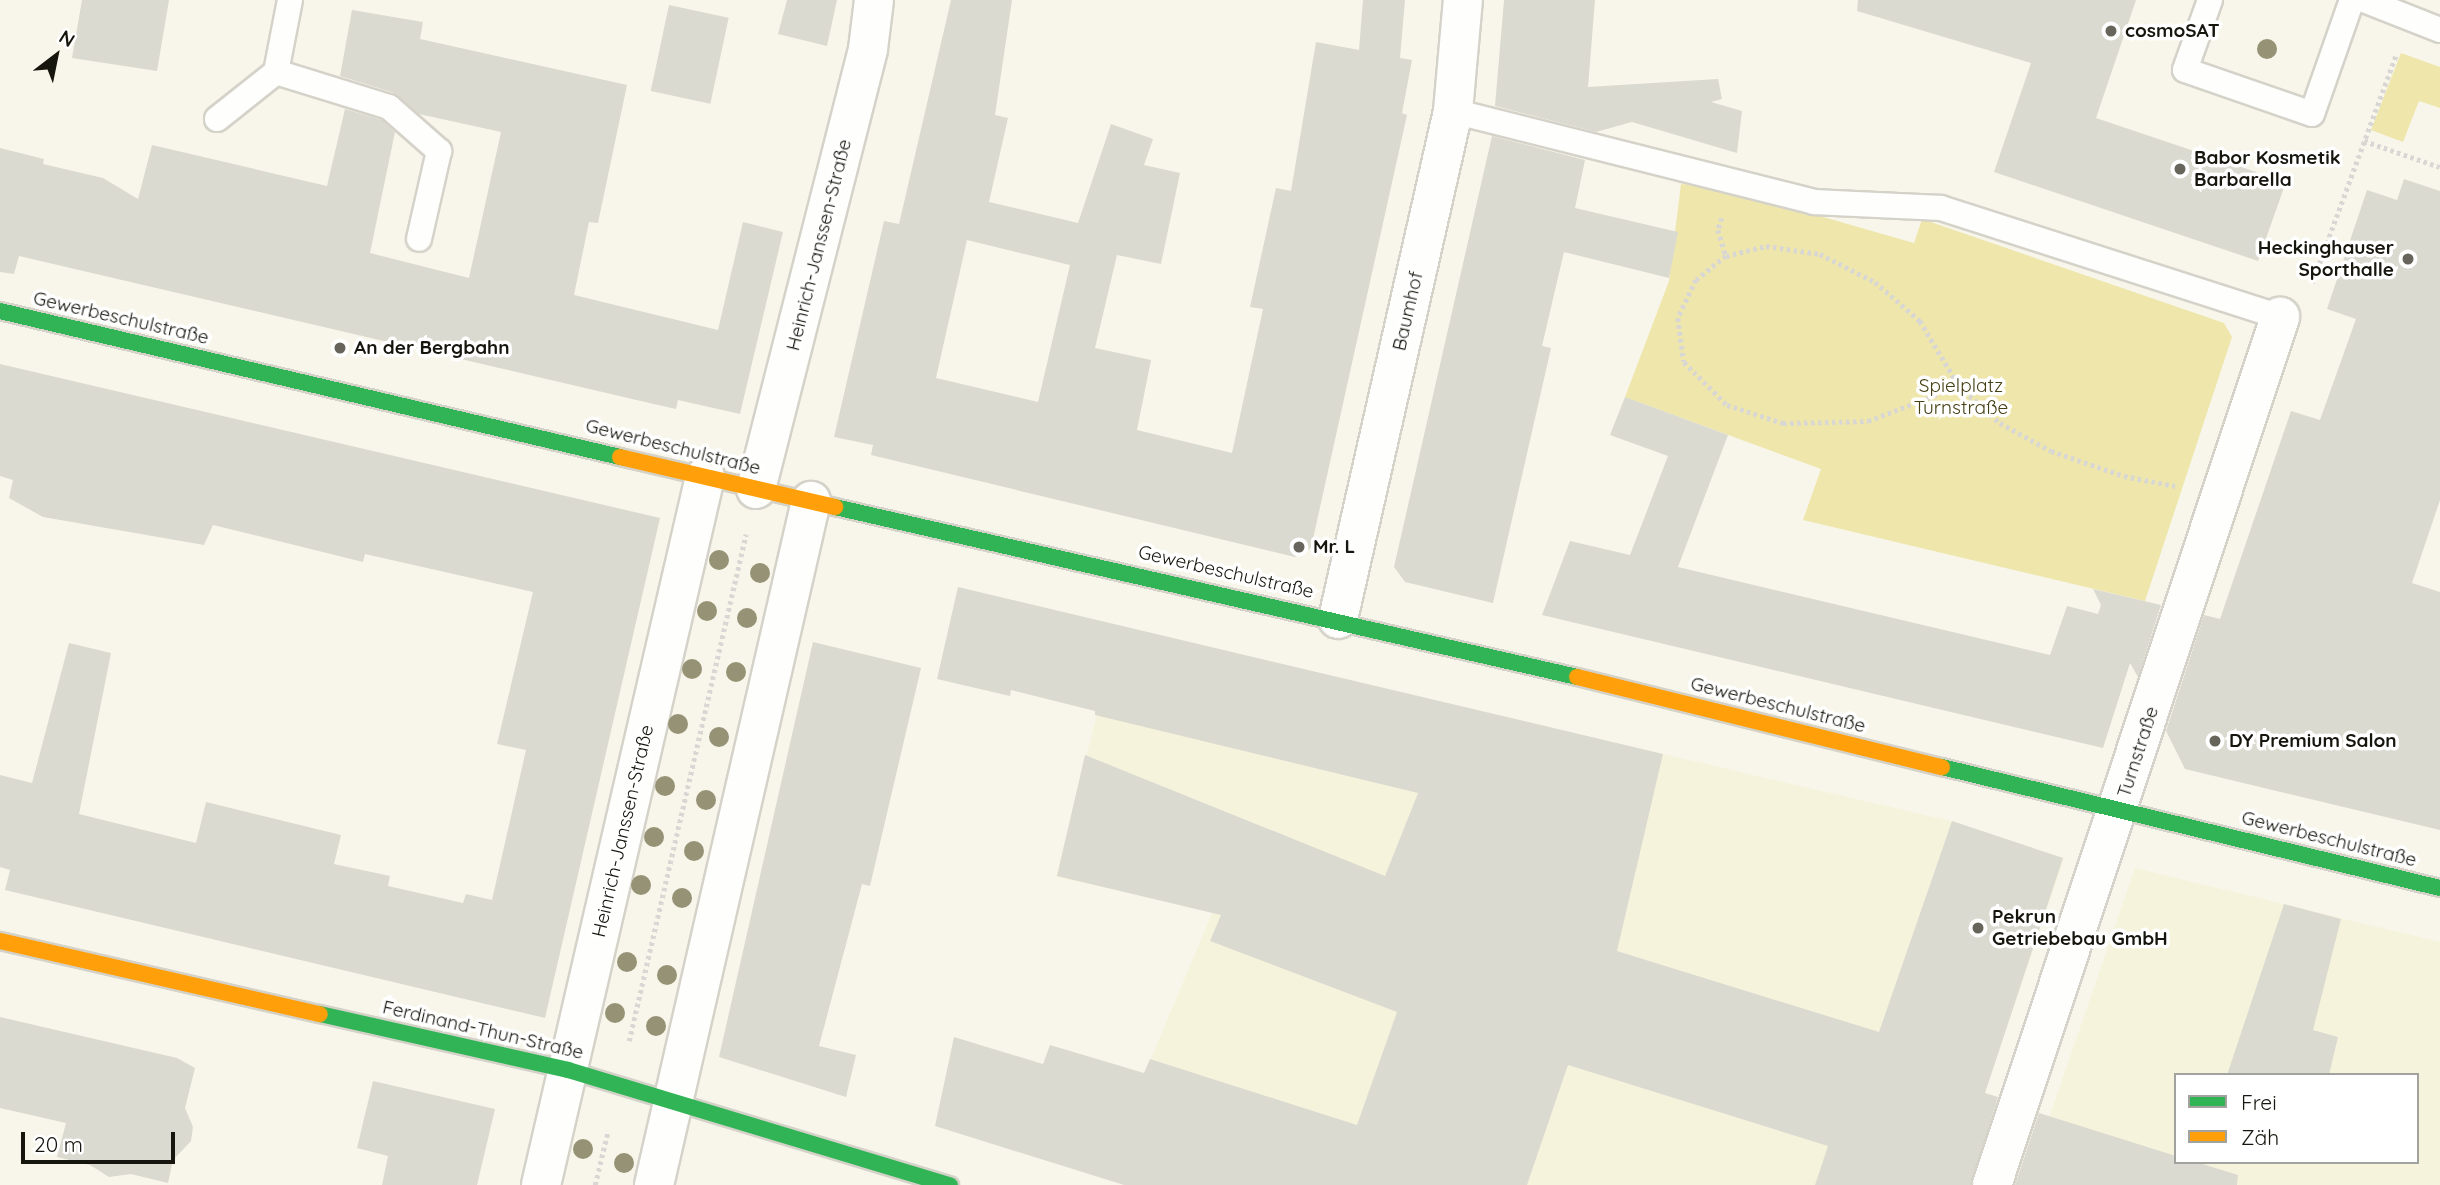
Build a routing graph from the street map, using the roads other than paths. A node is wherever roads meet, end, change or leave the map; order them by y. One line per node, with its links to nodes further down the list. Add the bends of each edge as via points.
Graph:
1 (290, 0): 8 (lane)
2 (874, 0): 15 (street, Heinrich-Janssen-Straße, via 867,49)
3 (1463, 0): 9 (street, Baumhof)
4 (2210, 0): 5 (lane, via 2185,71 2312,114)
5 (2352, 0)
6 (2364, 0): 7 (lane)
7 (2440, 30)
8 (276, 72): 10 (lane); 11 (lane, via 389,107 439,151)
9 (1453, 111): 13 (lane, via 1814,202 1941,208); 17 (street, Baumhof)
10 (217, 119)
11 (419, 239)
12 (0, 311): 14 (street, Gewerbeschulstraße)
13 (2280, 317): 18 (street, Turnstraße)
14 (705, 477): 15 (street, Gewerbeschulstraße); 21 (street, Heinrich-Janssen-Straße)
15 (756, 489): 16 (street, Gewerbeschulstraße)
16 (811, 501): 17 (street, Gewerbeschulstraße); 22 (street)
17 (1338, 619): 18 (street, Gewerbeschulstraße)
18 (2118, 810): 19 (street, Gewerbeschulstraße); 26 (street, Turnstraße)
19 (2440, 888)
20 (0, 941): 21 (street, Ferdinand-Thun-Straße)
21 (568, 1070): 22 (street, Ferdinand-Thun-Straße); 23 (street, Heinrich-Janssen-Straße)
22 (675, 1099): 24 (street); 25 (street, Ferdinand-Thun-Straße)
23 (541, 1185)
24 (654, 1185)
25 (950, 1185)
26 (1992, 1185)

